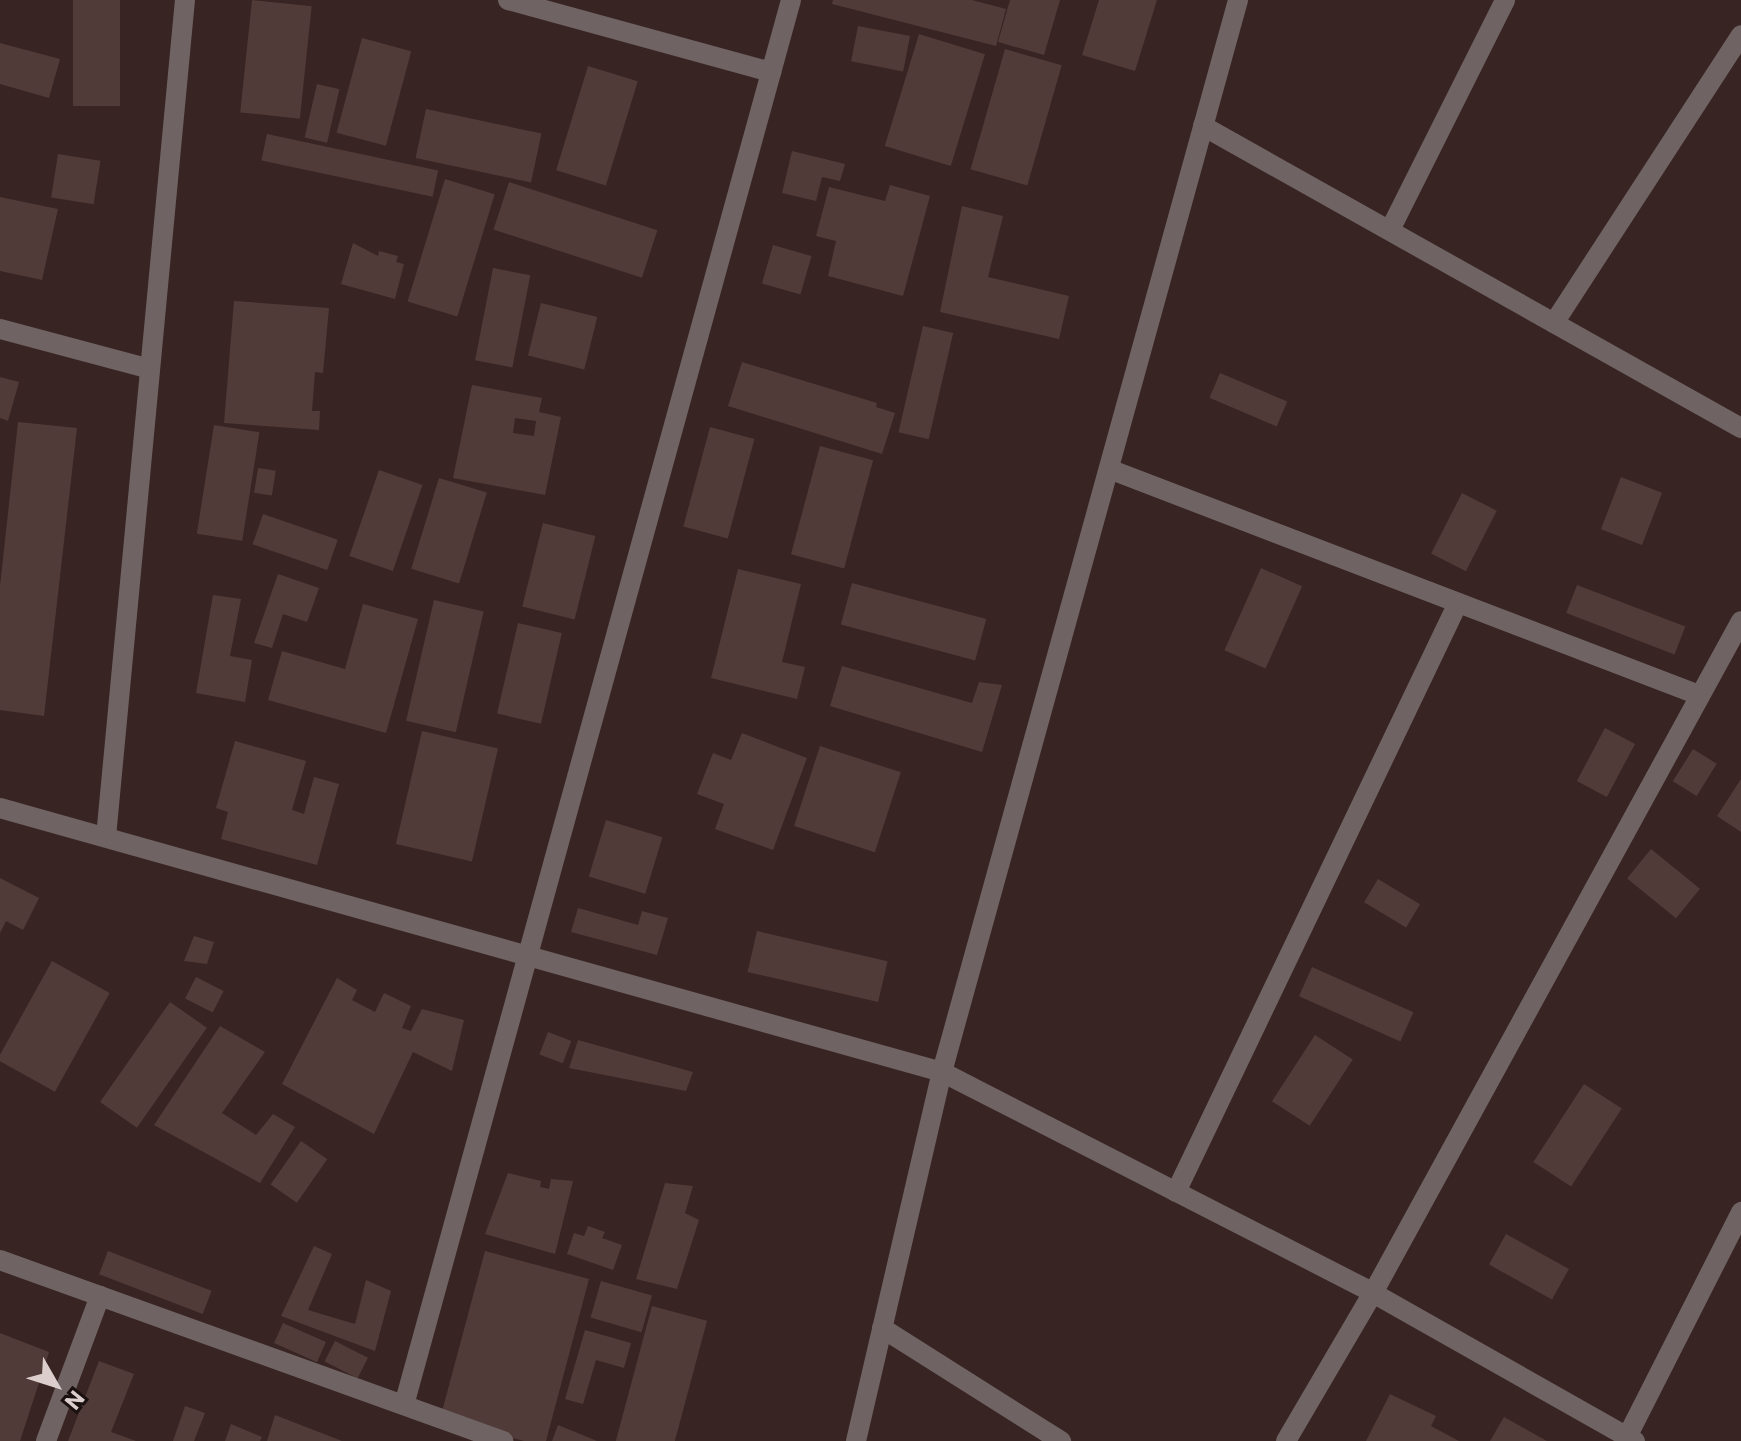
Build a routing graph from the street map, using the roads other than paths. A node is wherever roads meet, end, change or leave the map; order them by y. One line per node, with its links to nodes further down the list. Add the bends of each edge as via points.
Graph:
1 (185, 0): 12 (street)
2 (508, 0): 7 (street)
3 (791, 0): 7 (street)
4 (1238, 0): 8 (street)
5 (1505, 0): 9 (street)
6 (1741, 35): 10 (street)
7 (771, 72): 20 (street)
8 (1203, 126): 9 (street); 14 (street)
9 (1390, 230): 10 (street)
10 (1554, 323): 13 (street)
11 (0, 329): 12 (street)
12 (150, 369): 19 (street)
13 (1741, 428)
14 (1109, 469): 15 (street); 21 (street)
15 (1458, 603): 17 (street); 22 (street)
16 (1741, 621): 17 (street)
17 (1699, 695): 25 (street)
18 (0, 808): 19 (street)
19 (106, 837): 20 (street)
20 (527, 954): 21 (street); 28 (street)
21 (942, 1072): 22 (street); 27 (street)
22 (1176, 1192): 25 (street)
23 (1741, 1212): 29 (street)
24 (0, 1260): 26 (street)
25 (1373, 1293): 29 (street); 34 (street)
26 (100, 1296): 28 (street); 31 (street)
27 (882, 1328): 32 (street); 33 (street)
28 (404, 1405): 30 (street)
29 (1629, 1439)
30 (495, 1440)
31 (46, 1441)
32 (856, 1441)
33 (1061, 1441)
34 (1286, 1441)

